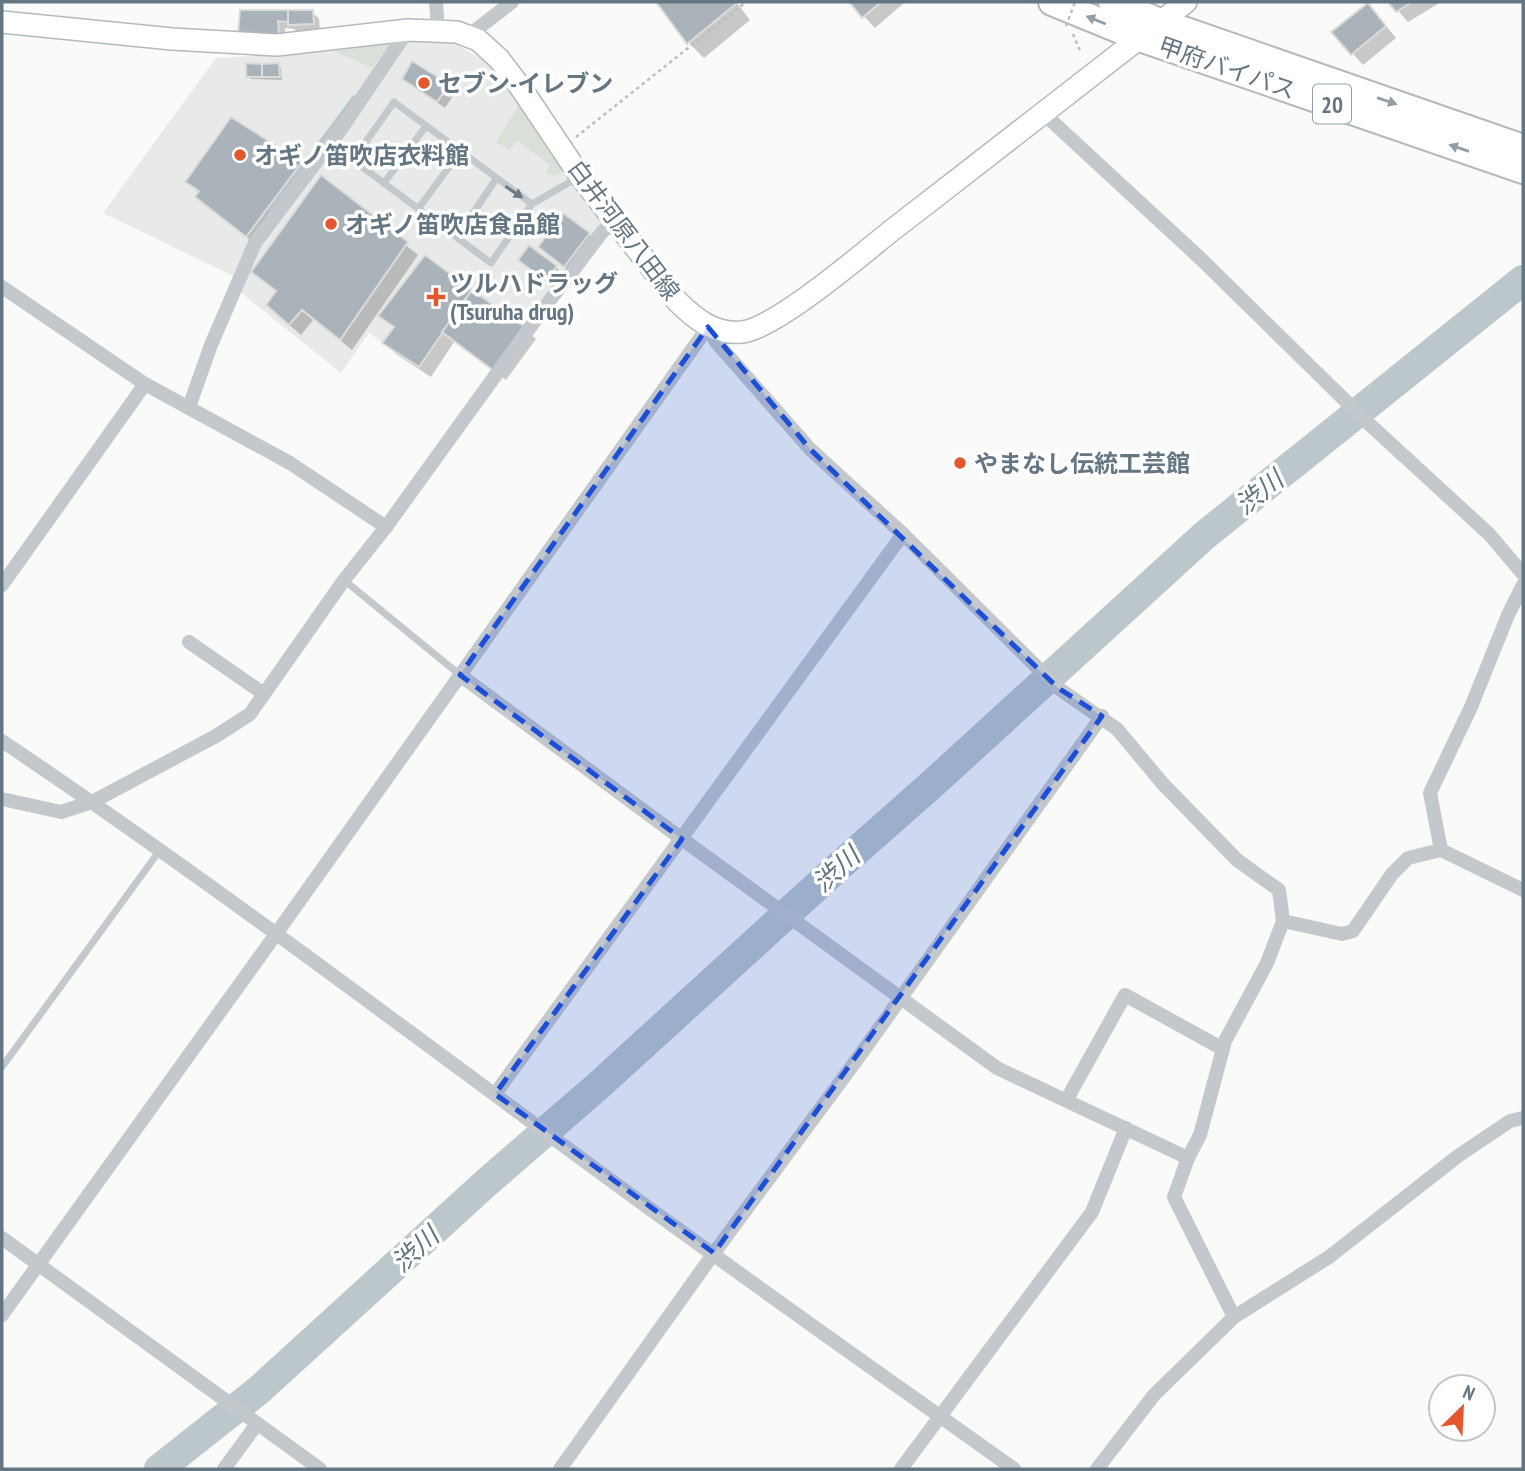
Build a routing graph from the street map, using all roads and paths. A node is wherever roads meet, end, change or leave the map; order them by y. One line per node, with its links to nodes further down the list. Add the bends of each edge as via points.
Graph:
1 (436, 2): 10 (street)
2 (512, 2): 12 (street)
3 (746, 2): 16 (path)
4 (1052, 2): 11 (highway, 甲府バイパス / 20, one-way to 4)
5 (1075, 2): 13 (path, bridge, via 1066,26)
6 (1112, 2): 11 (highway, 甲府バイパス / 20)
7 (1186, 2): 11 (main road)
8 (2, 22): 9 (main road, 白井河原八田線, via 277,45)
9 (408, 30): 10 (main road, 白井河原八田線); 30 (street, via 255,243)
10 (438, 30): 12 (main road, 白井河原八田線)
11 (1150, 30): 14 (main road); 17 (highway, 甲府バイパス / 20, one-way to 17); 19 (highway, 甲府バイパス / 20, one-way to 11)
12 (468, 36): 16 (main road, 白井河原八田線, via 499,60)
13 (1081, 53)
14 (1043, 113): 28 (main road, via 774,320 743,332); 33 (street, via 1489,534)
15 (425, 126): 18 (lane); 22 (lane); 22 (lane, via 394,102 353,160)
16 (562, 148): 20 (main road, 白井河原八田線)
17 (1523, 148)
18 (460, 152): 21 (lane); 24 (lane)
19 (1523, 170)
20 (580, 176): 23 (lane); 25 (main road, 白井河原八田線)
21 (496, 179): 23 (lane, one-way to 23); 26 (lane)
22 (384, 183): 24 (lane)
23 (532, 204): 26 (lane, via 491,262)
24 (418, 209): 26 (lane)
25 (616, 220): 28 (main road, 白井河原八田線, via 677,301); 31 (street, via 576,265)
26 (457, 237)
27 (2, 287): 29 (street)
28 (708, 327): 32 (street, via 810,449); 38 (street)
29 (145, 384): 30 (street); 35 (street)
30 (189, 407): 31 (street, via 290,463)
31 (386, 527): 34 (street)
32 (903, 534): 40 (street, via 1037,668); 44 (street)
33 (1523, 574)
34 (344, 580): 38 (lane); 39 (street)
35 (2, 585)
36 (1523, 585): 46 (street, via 1430,793)
37 (189, 642): 39 (street)
38 (460, 674): 44 (street); 49 (street)
39 (264, 694): 43 (street, via 250,714 216,736)
40 (1102, 716): 48 (street, via 1237,860 1279,890); 50 (street)
41 (2, 741): 43 (street)
42 (2, 799): 43 (street, via 61,812)
43 (92, 802): 45 (street)
44 (682, 839): 50 (street); 53 (street)
45 (160, 850): 49 (street); 52 (lane)
46 (1441, 850): 47 (street); 48 (street, via 1408,858 1353,931 1342,934)
47 (1523, 890)
48 (1283, 921): 51 (street)
49 (276, 934): 53 (street); 60 (street)
50 (901, 996): 54 (street, via 997,1068); 59 (street)
51 (1223, 1049): 54 (street, via 1125,995); 57 (street, via 1200,1135)
52 (2, 1067)
53 (495, 1094): 59 (street)
54 (1067, 1099): 56 (street)
55 (1523, 1118): 62 (street, via 1510,1121 1458,1156 1329,1256)
56 (1126, 1128): 57 (street); 63 (street, via 1093,1212)
57 (1188, 1158): 62 (street, via 1174,1197)
58 (2, 1238): 60 (street)
59 (714, 1253): 63 (street); 67 (street)
60 (37, 1265): 61 (street); 64 (street)
61 (2, 1315)
62 (1234, 1317): 70 (street, via 1154,1395)
63 (940, 1416): 68 (street); 69 (street)
64 (251, 1420): 65 (street); 66 (street)
65 (224, 1469)
66 (320, 1469)
67 (560, 1469)
68 (901, 1469)
69 (1014, 1469)
70 (1097, 1469)

